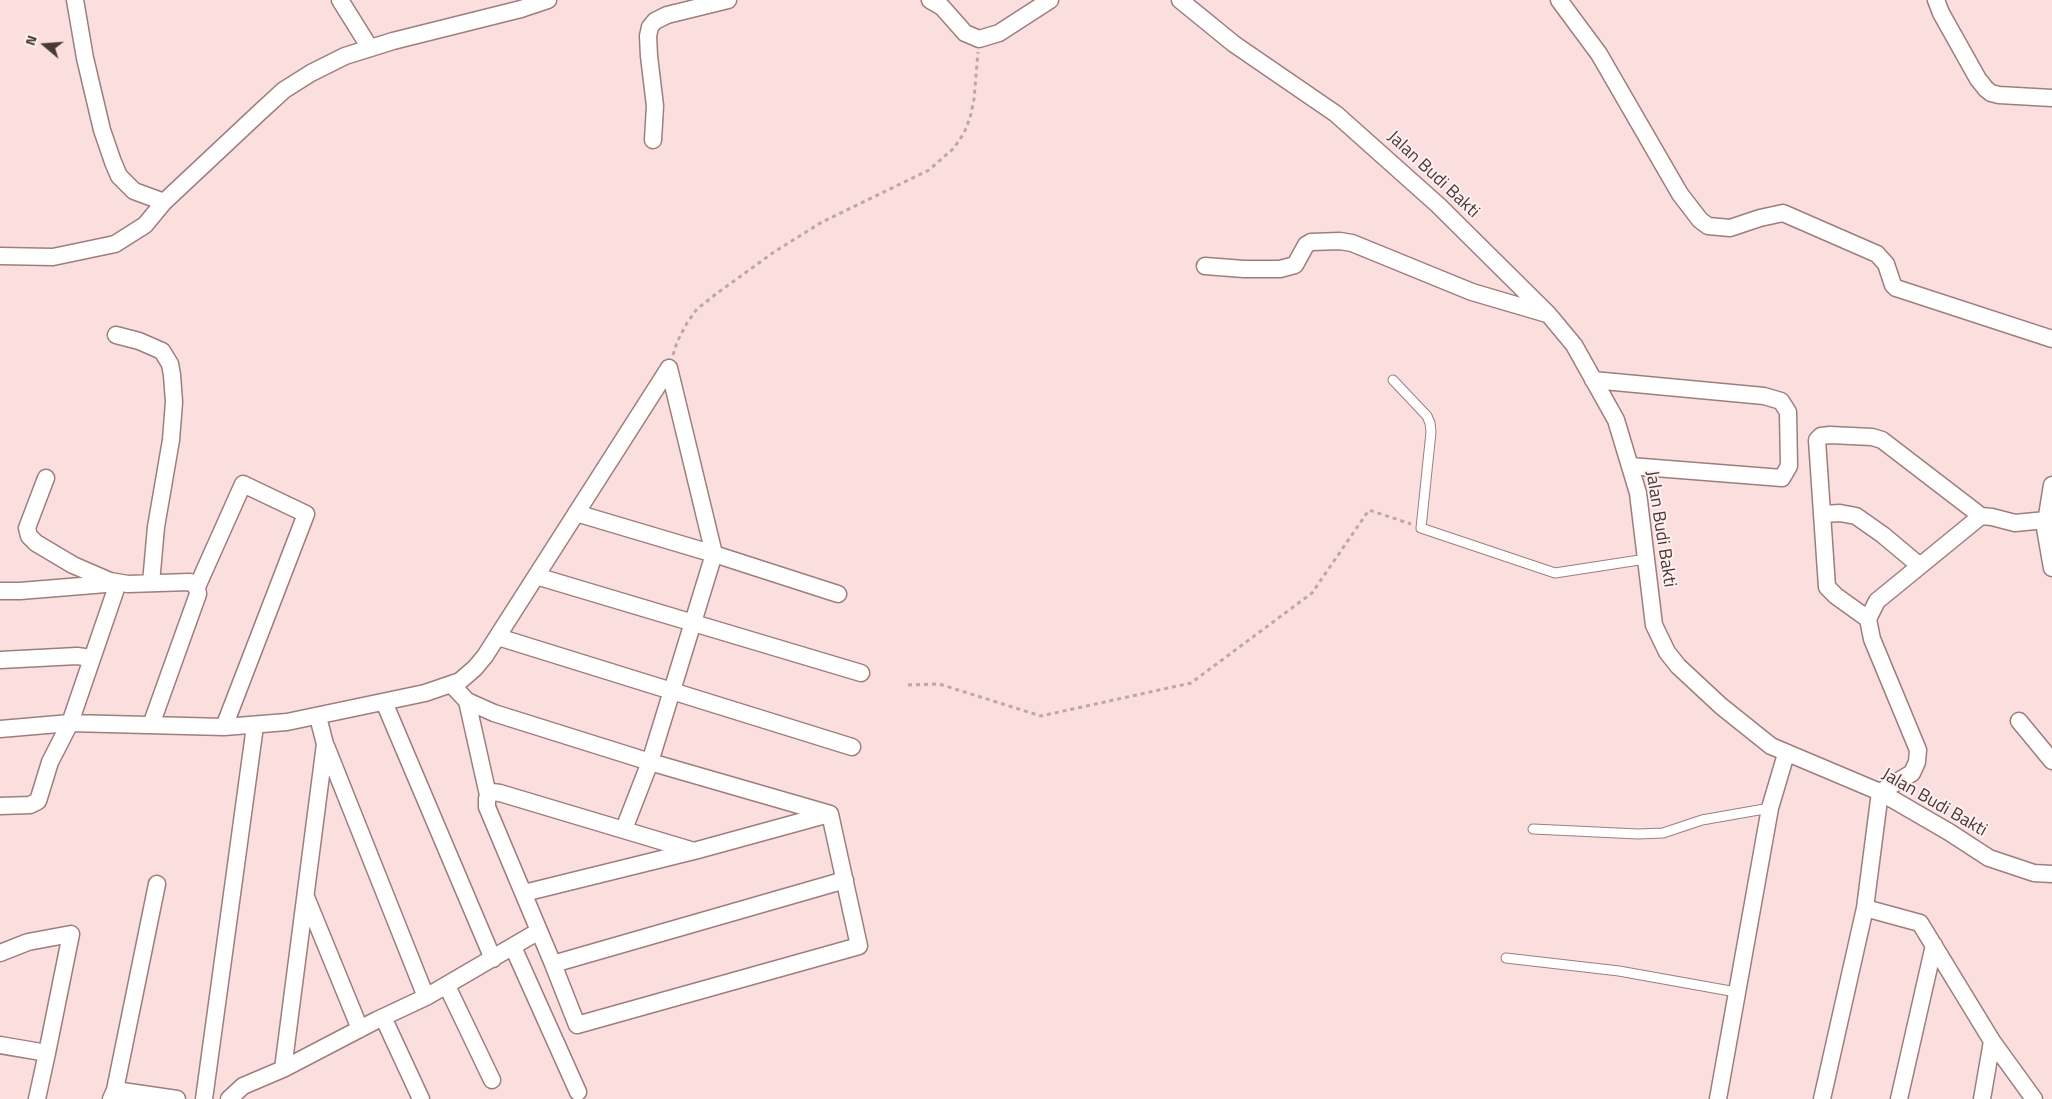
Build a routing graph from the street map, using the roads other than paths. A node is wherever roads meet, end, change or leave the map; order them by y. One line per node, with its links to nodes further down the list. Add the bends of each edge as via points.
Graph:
1 (75, 0): 13 (street, via 100,122 119,176 134,191)
2 (340, 0): 10 (street)
3 (548, 0): 10 (street)
4 (728, 0): 12 (street, via 667,15 655,21 650,28 649,56 655,106)
5 (930, 0): 6 (street, via 942,8 964,33 979,39 999,33)
6 (1050, 0)
7 (1180, 0): 16 (street, Jalan Budi Bakti, via 1234,44 1336,114 1438,205)
8 (1559, 0): 18 (street, via 1599,54 1680,194 1708,226 1730,228 1783,213 1877,254 1886,264 1896,288)
9 (1936, 0): 11 (street, via 1973,71 1986,89 1999,95)
10 (370, 48): 13 (street, via 345,56 284,90)
11 (2052, 98)
12 (653, 140)
13 (164, 202): 14 (street, via 145,225 115,244 53,257)
14 (0, 256)
15 (1205, 266): 16 (street, via 1280,268 1295,265 1311,242 1340,240 1472,292)
16 (1549, 315): 20 (street, Jalan Budi Bakti, via 1574,345)
17 (116, 335): 34 (street, via 162,351 170,364 173,380 171,440 156,527)
18 (2052, 339)
19 (1394, 380): 29 (lane, via 1430,423 1421,528 1555,573)
20 (1593, 380): 21 (street, Jalan Budi Bakti, via 1616,420); 21 (street, via 1764,396 1781,401 1788,412 1789,466 1782,478)
21 (1630, 466): 29 (street, Jalan Budi Bakti, via 1638,493)
22 (46, 478): 33 (street, via 28,526 29,536 73,564)
23 (2052, 485): 27 (street)
24 (576, 513): 28 (street); 28 (street, via 669,368); 32 (street)
25 (1823, 514): 26 (street, via 1816,440 1830,435 1882,440); 30 (street, via 1856,516); 38 (street, via 1827,587)
26 (1981, 516): 27 (street, via 2015,523); 30 (street)
27 (2046, 520): 31 (street, via 2045,538)
28 (714, 554): 37 (street); 39 (street)
29 (1646, 559): 57 (street, Jalan Budi Bakti, via 1654,625 1667,652 1720,706)
30 (1920, 566): 38 (street, via 1877,601)
31 (2052, 568)
32 (536, 576): 39 (street); 40 (street)
33 (118, 583): 34 (street); 36 (street); 41 (street)
34 (151, 583): 35 (street, via 190,582)
35 (197, 587): 51 (street, via 198,594); 53 (street, via 243,484 306,514)
36 (0, 591)
37 (838, 594)
38 (1868, 620): 60 (street, via 1872,639 1918,750 1912,772)
39 (693, 622): 43 (street); 45 (street)
40 (498, 637): 44 (street, via 475,668); 45 (street)
41 (92, 658): 42 (street); 50 (street)
42 (0, 660)
43 (861, 673)
44 (452, 685): 46 (street); 47 (street)
45 (671, 692): 56 (street); 59 (street)
46 (467, 701): 59 (street, via 494,713); 61 (street)
47 (384, 702): 48 (street); 79 (street)
48 (318, 717): 52 (street); 55 (street)
49 (2019, 721): 58 (street)
50 (70, 723): 51 (street); 54 (street); 62 (street, via 50,762 37,802)
51 (151, 725): 53 (street)
52 (255, 726): 53 (street); 95 (street)
53 (224, 727)
54 (0, 729)
55 (325, 744): 72 (street); 83 (street)
56 (852, 747)
57 (1786, 754): 60 (street, Jalan Budi Bakti); 63 (street)
58 (2052, 761)
59 (650, 762): 64 (street); 65 (street)
60 (1880, 792): 68 (street, Jalan Budi Bakti, via 1989,858 2034,873); 73 (street)
61 (488, 795): 65 (street, via 500,793); 71 (street, via 487,807)
62 (0, 806)
63 (1770, 808): 66 (lane, via 1702,820 1663,833); 82 (street)
64 (830, 814): 67 (street); 69 (street)
65 (624, 829): 67 (street)
66 (1533, 829)
67 (694, 851): 71 (street)
68 (2052, 874)
69 (845, 880): 80 (street); 80 (street, via 859,946 576,1025)
70 (157, 884): 92 (street)
71 (524, 893): 74 (street)
72 (306, 894): 85 (street); 89 (street)
73 (1866, 908): 75 (street, via 1920,923); 99 (street)
74 (539, 931): 76 (street); 80 (street)
75 (1934, 945): 86 (street); 100 (street)
76 (513, 947): 79 (street); 91 (street)
77 (0, 953): 88 (street, via 28,942 71,934)
78 (1506, 958): 82 (lane, via 1619,971)
79 (493, 959): 81 (street)
80 (553, 964)
81 (447, 986): 83 (street); 90 (street)
82 (1736, 992): 98 (street)
83 (426, 997): 84 (street)
84 (383, 1017): 85 (street); 97 (street)
85 (360, 1029): 89 (street)
86 (1992, 1041): 101 (street); 102 (street)
87 (0, 1045): 88 (street)
88 (47, 1053): 93 (street)
89 (283, 1070): 96 (street, via 243,1086)
90 (492, 1080)
91 (578, 1092)
92 (113, 1094): 94 (street)
93 (37, 1099)
94 (177, 1099)
95 (204, 1099)
96 (229, 1099)
97 (421, 1099)
98 (1718, 1099)
99 (1822, 1099)
100 (1899, 1099)
101 (1982, 1099)
102 (2034, 1099)

